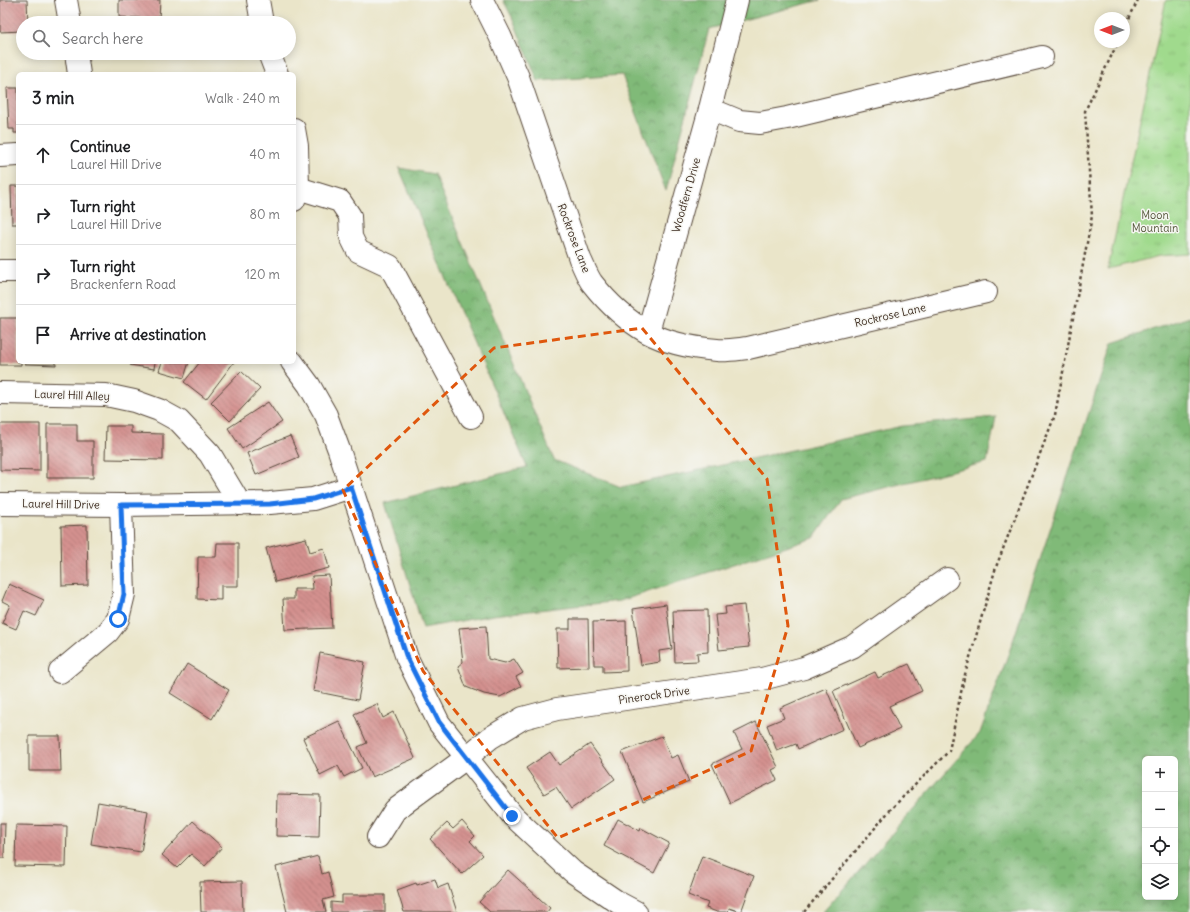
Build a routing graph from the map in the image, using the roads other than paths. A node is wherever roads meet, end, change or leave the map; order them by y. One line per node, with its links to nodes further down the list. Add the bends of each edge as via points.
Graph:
1 (66, 0): 5 (street)
2 (258, 0): 6 (street)
3 (482, 0): 20 (street, Rockrose Lane, via 518,77 580,259 591,282 608,302)
4 (737, 0): 12 (street, Woodfern Drive)
5 (69, 16)
6 (261, 16)
7 (1042, 57): 12 (street, via 760,123 739,121)
8 (77, 60): 10 (street)
9 (272, 60): 11 (street)
10 (79, 72)
11 (276, 72)
12 (710, 109): 20 (street, Woodfern Drive)
13 (296, 140): 16 (street)
14 (0, 156): 15 (street)
15 (16, 156)
16 (296, 194): 23 (street, via 340,201 350,216 351,237 358,251 390,266)
17 (16, 270): 18 (street)
18 (0, 271)
19 (986, 292): 20 (street, Rockrose Lane, via 748,348 719,351 672,342)
20 (648, 332)
21 (293, 364): 24 (street, via 326,415)
22 (0, 393): 26 (street, Laurel Hill Alley, via 106,395 159,410 179,421 210,454)
23 (471, 417)
24 (351, 487): 26 (street, Laurel Hill Drive, via 313,499 270,504); 30 (street, via 407,658 439,722)
25 (0, 504): 27 (street, Laurel Hill Drive)
26 (240, 504): 27 (street, Laurel Hill Drive)
27 (121, 505): 29 (street, via 124,594 118,619 108,632)
28 (947, 579): 30 (street, Pinerock Drive, via 852,647 804,668 762,679 557,709 523,718 490,738)
29 (60, 672)
30 (466, 758): 31 (street, Pinerock Drive, via 395,810); 32 (street, via 512,816 573,872)
31 (378, 837)
32 (623, 909)

